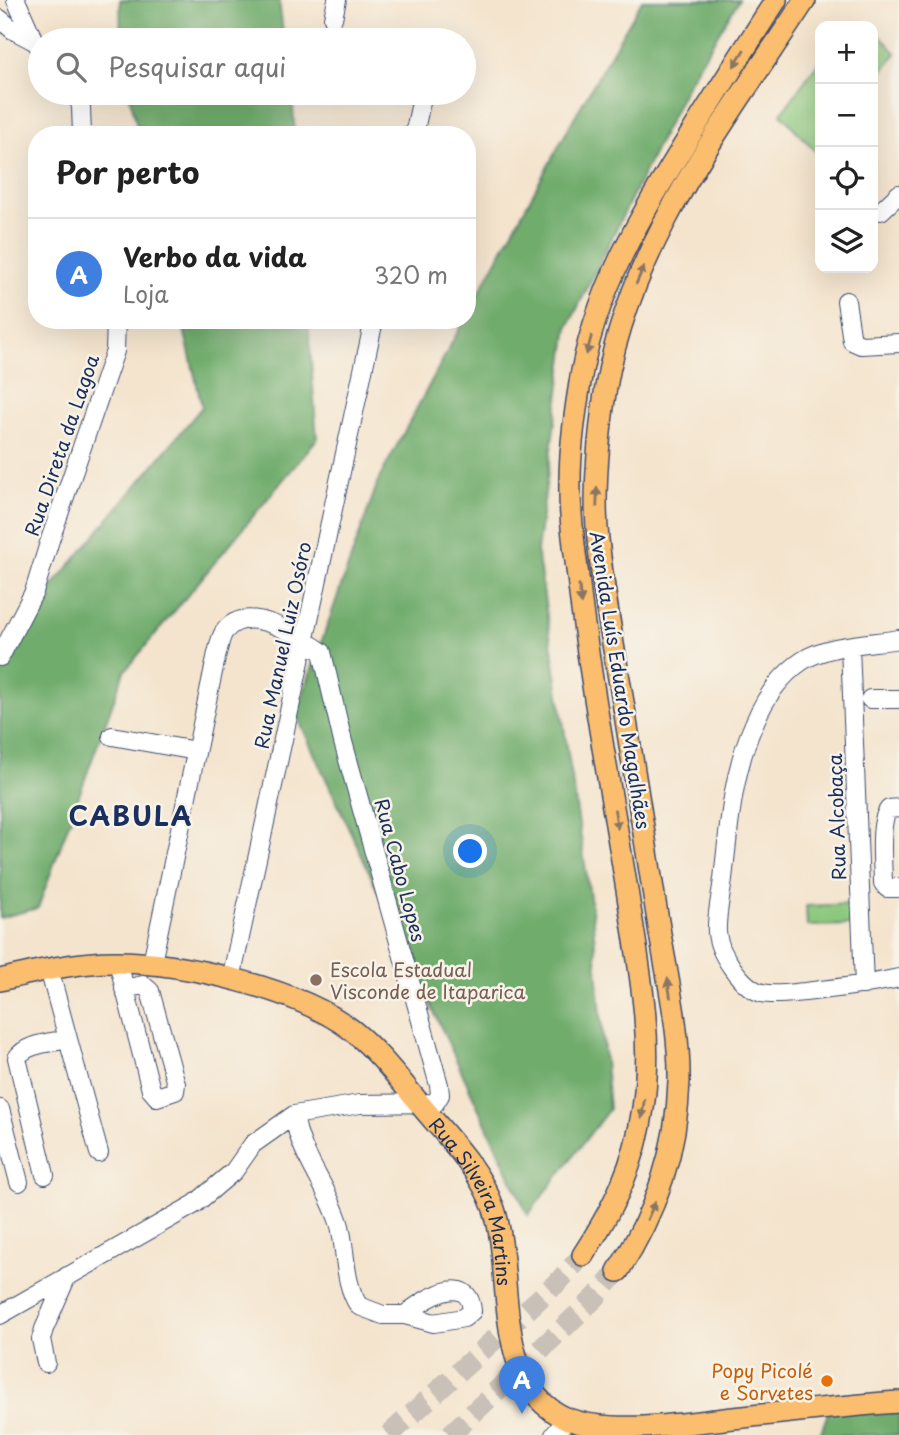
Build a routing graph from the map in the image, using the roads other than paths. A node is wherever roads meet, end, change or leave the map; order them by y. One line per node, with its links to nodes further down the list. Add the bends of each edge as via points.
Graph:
1 (16, 0): 7 (street)
2 (337, 0): 5 (street)
3 (776, 0): 44 (main road, Avenida Luís Eduardo Magalhães, one-way to 44, via 629,240 600,306 579,385 570,483 572,529 648,1041 644,1106 635,1150 611,1210)
4 (805, 0): 45 (main road, Avenida Luís Eduardo Magalhães, one-way to 4, via 653,1210 666,1174 679,1078 671,1000 598,538 597,464 603,404 615,345 651,248 702,159)
5 (333, 18)
6 (0, 19): 8 (street)
7 (29, 28)
8 (28, 39)
9 (80, 105): 11 (street)
10 (420, 105): 12 (street)
11 (82, 126)
12 (416, 126)
13 (899, 194): 14 (street)
14 (881, 211)
15 (846, 301): 18 (street, via 852,341 861,345)
16 (116, 329): 22 (street, Rua Direta da Lagoa, via 115,351 34,593)
17 (372, 329): 20 (street, Rua Manuel Luiz Osóro)
18 (899, 343)
19 (899, 639): 21 (street)
20 (305, 640): 26 (street, via 248,619 224,632); 33 (street, Rua Manuel Luiz Osóro); 38 (street, Rua Cabo Lopes, via 322,652 439,1085 435,1103)
21 (850, 647): 35 (street, Rua Alcobaça); 35 (street, via 803,660 782,679 754,723 733,797 717,933 724,956 742,980 762,993)
22 (0, 657)
23 (870, 699): 24 (street)
24 (899, 699)
25 (112, 736): 26 (street)
26 (196, 751): 29 (street)
27 (899, 808): 28 (street, via 888,808 883,824 883,883 887,888)
28 (899, 888)
29 (154, 953)
30 (118, 962): 31 (main road, Rua Silveira Martins); 33 (main road, Rua Silveira Martins); 36 (street)
31 (49, 969): 34 (main road, Rua Silveira Martins); 37 (street)
32 (899, 978): 35 (street)
33 (231, 979): 38 (main road, Rua Silveira Martins, via 328,1014 372,1048)
34 (0, 980)
35 (864, 985)
36 (124, 989): 36 (street, via 152,1092 157,1097 174,1091 176,1084 150,991 143,985)
37 (68, 1039): 41 (street); 42 (street, via 28,1048 16,1058)
38 (420, 1104): 40 (street, via 360,1104); 51 (main road, Rua Silveira Martins, via 461,1152 493,1207 516,1357 525,1378)
39 (0, 1109): 43 (street)
40 (294, 1115): 46 (street, via 253,1144 234,1171 195,1204); 48 (street, via 297,1134 339,1223 354,1299 369,1311)
41 (99, 1153)
42 (45, 1175)
43 (19, 1182)
44 (583, 1255)
45 (618, 1271)
46 (67, 1276): 47 (street); 49 (street, via 41,1339)
47 (0, 1315)
48 (405, 1315)
49 (46, 1363)
50 (899, 1402): 51 (main road, Rua Silveira Martins, via 641,1428)
51 (560, 1427)

